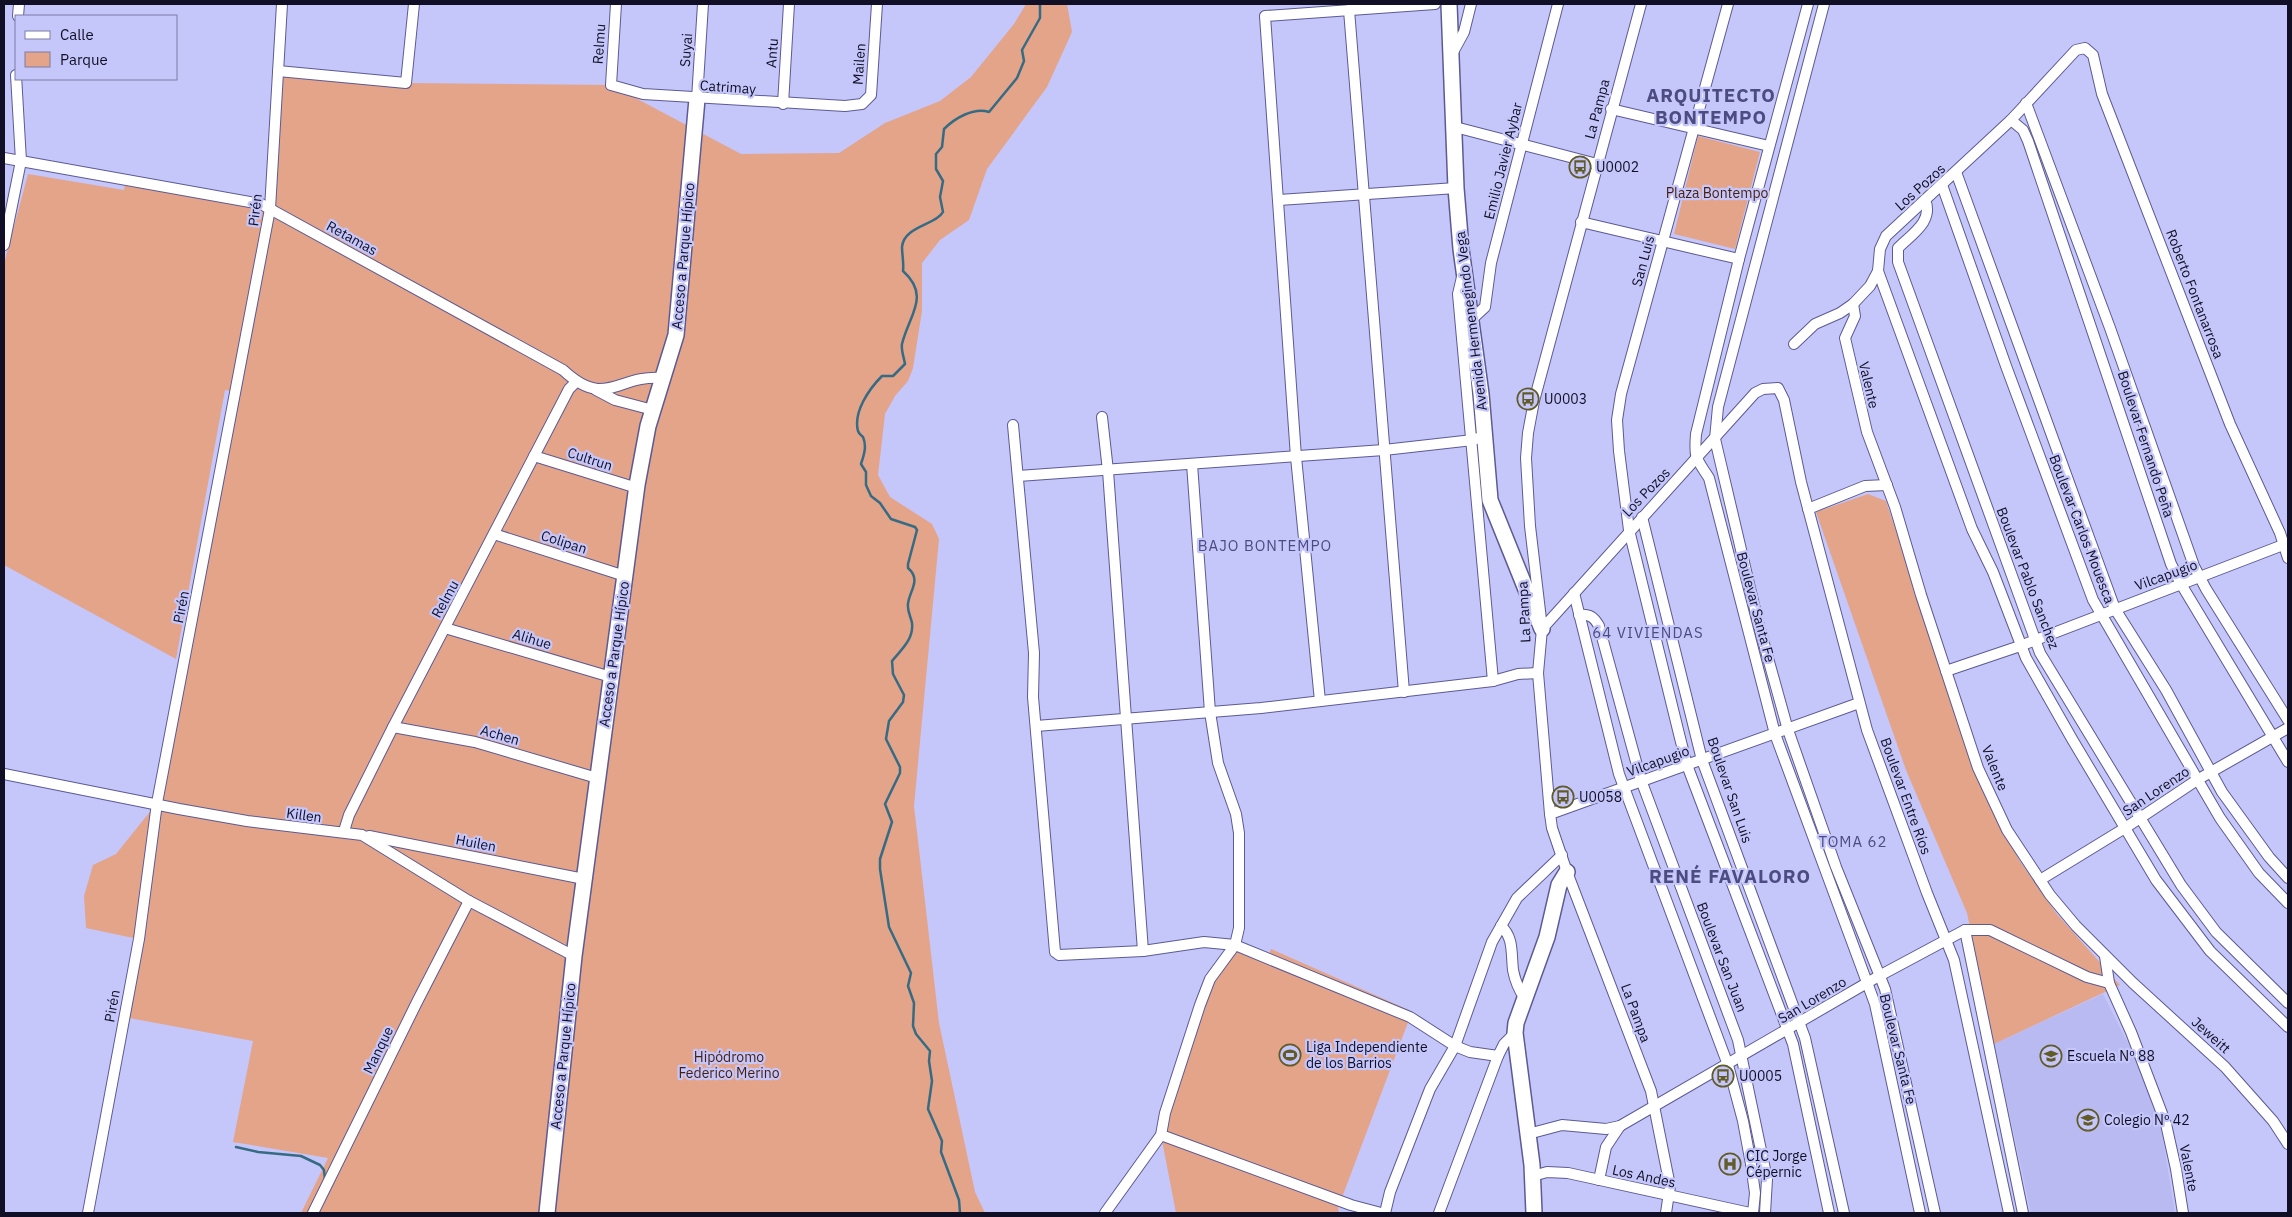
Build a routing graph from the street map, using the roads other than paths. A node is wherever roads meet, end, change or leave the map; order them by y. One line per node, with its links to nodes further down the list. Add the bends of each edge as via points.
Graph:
1 (282, 4): 18 (street, Pirén)
2 (414, 4): 18 (street, via 406,83)
3 (616, 4): 20 (street, Relmu)
4 (703, 4): 21 (street, Suyai)
5 (789, 4): 23 (street, Antu)
6 (877, 4): 24 (street, Mailen, via 871,95 862,104)
7 (1435, 4): 15 (street)
8 (1449, 4): 17 (street, Avenida Hermenegindo Vega)
9 (1471, 4): 17 (street, via 1464,32)
10 (1558, 4): 29 (street, Emilio Javier Aybar)
11 (1641, 4): 25 (street, La Pampa)
12 (1728, 4): 28 (street, San Luis)
13 (1808, 4): 30 (street)
14 (1824, 4): 58 (street, Boulevar Santa Fe, via 1718,407)
15 (1354, 8): 37 (street); 38 (street, via 1265,16)
16 (2076, 50): 22 (street, Los Pozos); 72 (street, Roberto Fontanarrosa, via 2085,48 2093,55 2102,94 2230,424)
17 (1452, 54): 27 (street, Avenida Hermenegindo Vega)
18 (278, 71): 40 (street, Pirén)
19 (16, 80): 32 (street)
20 (611, 85): 21 (street, Catrimay, via 643,94)
21 (697, 98): 23 (street, Catrimay); 50 (street, Acceso a Parque Hípico, via 676,335)
22 (2026, 103): 26 (street, Los Pozos); 75 (street, Boulevar Fernando Peña)
23 (783, 104): 24 (street, Catrimay)
24 (845, 106)
25 (1611, 109): 28 (street); 33 (street, La Pampa)
26 (2011, 120): 34 (street, Los Pozos); 76 (street, Boulevar Fernando Peña, via 2023,130 2028,141 2171,564)
27 (1455, 127): 29 (street); 36 (street, Avenida Hermenegindo Vega)
28 (1695, 128): 30 (street); 42 (street, San Luis)
29 (1521, 144): 33 (street); 48 (street, Emilio Javier Aybar, via 1491,263 1485,307)
30 (1769, 146): 44 (street)
31 (4, 158): 32 (street, Retamas)
32 (21, 161): 40 (street, Retamas, via 262,204); 43 (street)
33 (1597, 164): 41 (street, La Pampa)
34 (1956, 172): 35 (street, Los Pozos); 78 (street, Boulevar Carlos Mouesca)
35 (1942, 185): 39 (street, Los Pozos); 79 (street, Boulevar Carlos Mouesca)
36 (1456, 188): 37 (street); 45 (street, Avenida Hermenegindo Vega)
37 (1365, 195): 38 (street); 59 (street)
38 (1279, 200): 61 (street)
39 (1925, 200): 46 (street, Los Pozos, via 1886,236 1880,249); 83 (street, Boulevar Pablo Sanchez, via 1928,218 1898,248 1898,262)
40 (270, 209): 51 (street, Retamas, via 563,370); 110 (street, Pirén)
41 (1581, 222): 42 (street); 82 (street, La Pampa, via 1528,433 1526,458 1530,526)
42 (1662, 241): 44 (street); 70 (street, San Luis, via 1617,420)
43 (4, 245)
44 (1739, 259): 62 (street, via 1696,434)
45 (1464, 267): 48 (street, Avenida Hermenegindo Vega); 57 (street, via 1458,294)
46 (1878, 271): 47 (street, Los Pozos, via 1870,286); 84 (street, via 1972,530 1993,572)
47 (1853, 304): 49 (street, Los Pozos, via 1816,324); 66 (street, Valente, via 1855,316 1846,333 1847,348 1867,432)
48 (1471, 320): 57 (street, Avenida Hermenegindo Vega, via 1481,394)
49 (1794, 344)
50 (663, 378): 53 (street, via 653,377); 54 (street, Acceso a Parque Hípico)
51 (576, 382): 53 (street, Retamas); 60 (street, Relmu, via 569,388)
52 (1778, 388): 58 (street, Los Pozos, via 1763,389 1755,394); 68 (street, Boulevar Entre Ríos, via 1784,400)
53 (595, 390): 54 (street, Retamas, via 615,400)
54 (653, 410): 67 (street, Acceso a Parque Hípico)
55 (1102, 416): 64 (street)
56 (1013, 425): 65 (street)
57 (1478, 438): 59 (street); 82 (street, Avenida Hermenegindo Vega, via 1490,500); 88 (street)
58 (1715, 439): 62 (street, Los Pozos); 98 (street, Boulevar Santa Fe, via 1758,622)
59 (1384, 450): 61 (street); 89 (street)
60 (534, 456): 67 (street, Cultrun); 71 (street, Relmu)
61 (1296, 456): 63 (street); 90 (street)
62 (1696, 461): 69 (street, Los Pozos); 99 (street, Boulevar Santa Fe, via 1709,478)
63 (1192, 464): 64 (street); 92 (street)
64 (1108, 471): 65 (street); 93 (street)
65 (1018, 476): 95 (street, via 1034,653)
66 (1887, 485): 68 (street, via 1866,486); 85 (street, Valente)
67 (637, 488): 74 (street, Acceso a Parque Hípico)
68 (1808, 509): 91 (street, Boulevar Entre Ríos)
69 (1642, 517): 70 (street, Los Pozos); 101 (street, Boulevar San Luis)
70 (1629, 530): 77 (street, Los Pozos); 103 (street, Boulevar San Luis)
71 (494, 534): 74 (street, Colipan); 81 (street, Relmu)
72 (2283, 545): 73 (street, Roberto Fontanarrosa); 75 (street, Vilcapugio)
73 (2288, 558)
74 (625, 576): 87 (street, Acceso a Parque Hípico)
75 (2199, 577): 76 (street, Vilcapugio); 94 (street, Boulevar Fernando Peña)
76 (2181, 584): 78 (street, Vilcapugio); 100 (street, Boulevar Fernando Peña)
77 (1574, 594): 80 (street); 82 (street, Los Pozos)
78 (2115, 609): 79 (street, Vilcapugio); 104 (street, Boulevar Carlos Mouesca, via 2166,690)
79 (2100, 614): 83 (street, Vilcapugio); 108 (street, Boulevar Carlos Mouesca)
80 (1579, 615): 107 (street, Boulevar San Juan, via 1588,614 1599,626); 109 (street)
81 (445, 628): 87 (street, Alihue); 96 (street, Relmu)
82 (1542, 629): 86 (street, La Pampa)
83 (2034, 640): 84 (street, Vilcapugio); 112 (street, Boulevar Pablo Sanchez)
84 (2020, 646): 85 (street, Vilcapugio); 113 (street)
85 (1946, 671): 120 (street, Valente, via 1983,780 2007,830)
86 (1538, 673): 88 (street, via 1518,674); 111 (street, La Pampa)
87 (612, 677): 106 (street, Acceso a Parque Hípico)
88 (1493, 681): 89 (street)
89 (1404, 692): 90 (street)
90 (1320, 701): 92 (street)
91 (1859, 703): 98 (street, Vilcapugio); 125 (street, Boulevar Entre Ríos, via 1885,782)
92 (1210, 712): 93 (street); 126 (street, via 1218,763 1236,814 1239,833 1239,928)
93 (1124, 720): 95 (street); 127 (street)
94 (2288, 720)
95 (1036, 726): 127 (street, via 1055,952 1060,956)
96 (393, 727): 106 (street, Achen, via 475,742); 114 (street, Relmu, via 349,815)
97 (2288, 728): 100 (street, San Lorenzo)
98 (1788, 730): 99 (street, Vilcapugio); 130 (street, Boulevar Santa Fe, via 1836,867)
99 (1775, 734): 101 (street, Vilcapugio); 132 (street, Boulevar Santa Fe)
100 (2272, 738): 102 (street, Boulevar Fernando Peña); 104 (street, San Lorenzo)
101 (1702, 760): 103 (street, Vilcapugio); 135 (street, Boulevar San Luis)
102 (2288, 762)
103 (1687, 765): 107 (street, Vilcapugio); 137 (street, Boulevar San Luis)
104 (2211, 772): 108 (street, San Lorenzo); 118 (street, Boulevar Carlos Mouesca, via 2237,815)
105 (4, 774): 110 (street, Killen)
106 (597, 778): 119 (street, Acceso a Parque Hípico)
107 (1641, 780): 109 (street, Vilcapugio); 141 (street, Boulevar San Juan)
108 (2197, 780): 112 (street, San Lorenzo); 122 (street, Boulevar Carlos Mouesca, via 2259,873)
109 (1624, 788): 111 (street, Vilcapugio); 142 (street)
110 (157, 804): 114 (street, Killen, via 246,821); 151 (street, Pirén, via 139,939)
111 (1550, 814): 116 (street, La Pampa)
112 (2141, 817): 113 (street, San Lorenzo); 134 (street, Boulevar Pablo Sanchez, via 2181,885 2216,932)
113 (2125, 828): 120 (street, San Lorenzo); 136 (street, via 2156,880 2210,952)
114 (344, 832): 115 (street, Killen)
115 (362, 835): 119 (street, Huilen); 121 (street, Killen)
116 (1562, 855): 117 (street, La Pampa); 123 (street, via 1517,898)
117 (1567, 872): 133 (street, via 1559,885 1547,937); 143 (street, La Pampa, via 1596,942)
118 (2288, 878)
119 (584, 879): 128 (street, Acceso a Parque Hípico)
120 (2040, 880): 129 (street, Valente, via 2076,926)
121 (469, 901): 128 (street, Killen); 152 (street, Manque)
122 (2288, 903)
123 (1500, 926): 133 (street, via 1508,932 1513,972); 139 (street)
124 (1965, 930): 125 (street, San Lorenzo); 131 (street, San Lorenzo, via 1990,930 2087,977); 167 (street)
125 (1945, 940): 130 (street, San Lorenzo); 166 (street, Boulevar Entre Ríos, via 1954,960)
126 (1235, 946): 127 (street, via 1204,942); 139 (street, via 1410,1017); 146 (street, via 1210,979 1165,1113)
127 (1142, 951)
128 (574, 956): 153 (street, Acceso a Parque Hípico)
129 (2105, 956): 131 (street, Valente); 147 (street, Jeweitt, via 2225,1067)
130 (1879, 976): 132 (street, San Lorenzo); 165 (street, Boulevar Santa Fe, via 1888,1000)
131 (2109, 983): 168 (street, Valente, via 2159,1102)
132 (1866, 984): 135 (street, San Lorenzo); 164 (street, Boulevar Santa Fe, via 1875,1004)
133 (1525, 1000): 138 (street)
134 (2288, 1003)
135 (1800, 1023): 137 (street, San Lorenzo); 163 (street, Boulevar San Luis)
136 (2288, 1027)
137 (1787, 1031): 141 (street, San Lorenzo); 162 (street, Boulevar San Luis, via 1793,1044)
138 (1515, 1033): 140 (street); 145 (street)
139 (1455, 1046): 140 (street); 156 (street, via 1430,1090 1390,1192)
140 (1498, 1056): 157 (street)
141 (1743, 1056): 142 (street, San Lorenzo); 161 (street, Boulevar San Juan, via 1767,1179)
142 (1728, 1065): 143 (street, San Lorenzo); 160 (street, via 1744,1121 1751,1164 1755,1193)
143 (1655, 1108): 144 (street, San Lorenzo); 150 (street, La Pampa)
144 (1620, 1126): 145 (street, San Lorenzo, via 1606,1129 1562,1125); 149 (street, via 1606,1146)
145 (1528, 1134): 148 (street)
146 (1161, 1135): 154 (street); 155 (street)
147 (2288, 1144)
148 (1533, 1176): 149 (street, Los Andes, via 1547,1172); 158 (street)
149 (1599, 1180): 150 (street, Los Andes)
150 (1670, 1196): 159 (street, La Pampa); 160 (street, Los Andes)
151 (88, 1213)
152 (313, 1213)
153 (547, 1213)
154 (1105, 1213)
155 (1381, 1213)
156 (1385, 1213)
157 (1439, 1213)
158 (1534, 1213)
159 (1666, 1213)
160 (1751, 1213)
161 (1765, 1213)
162 (1829, 1213)
163 (1844, 1213)
164 (1920, 1213)
165 (1935, 1213)
166 (2009, 1213)
167 (2023, 1213)
168 (2183, 1213)

